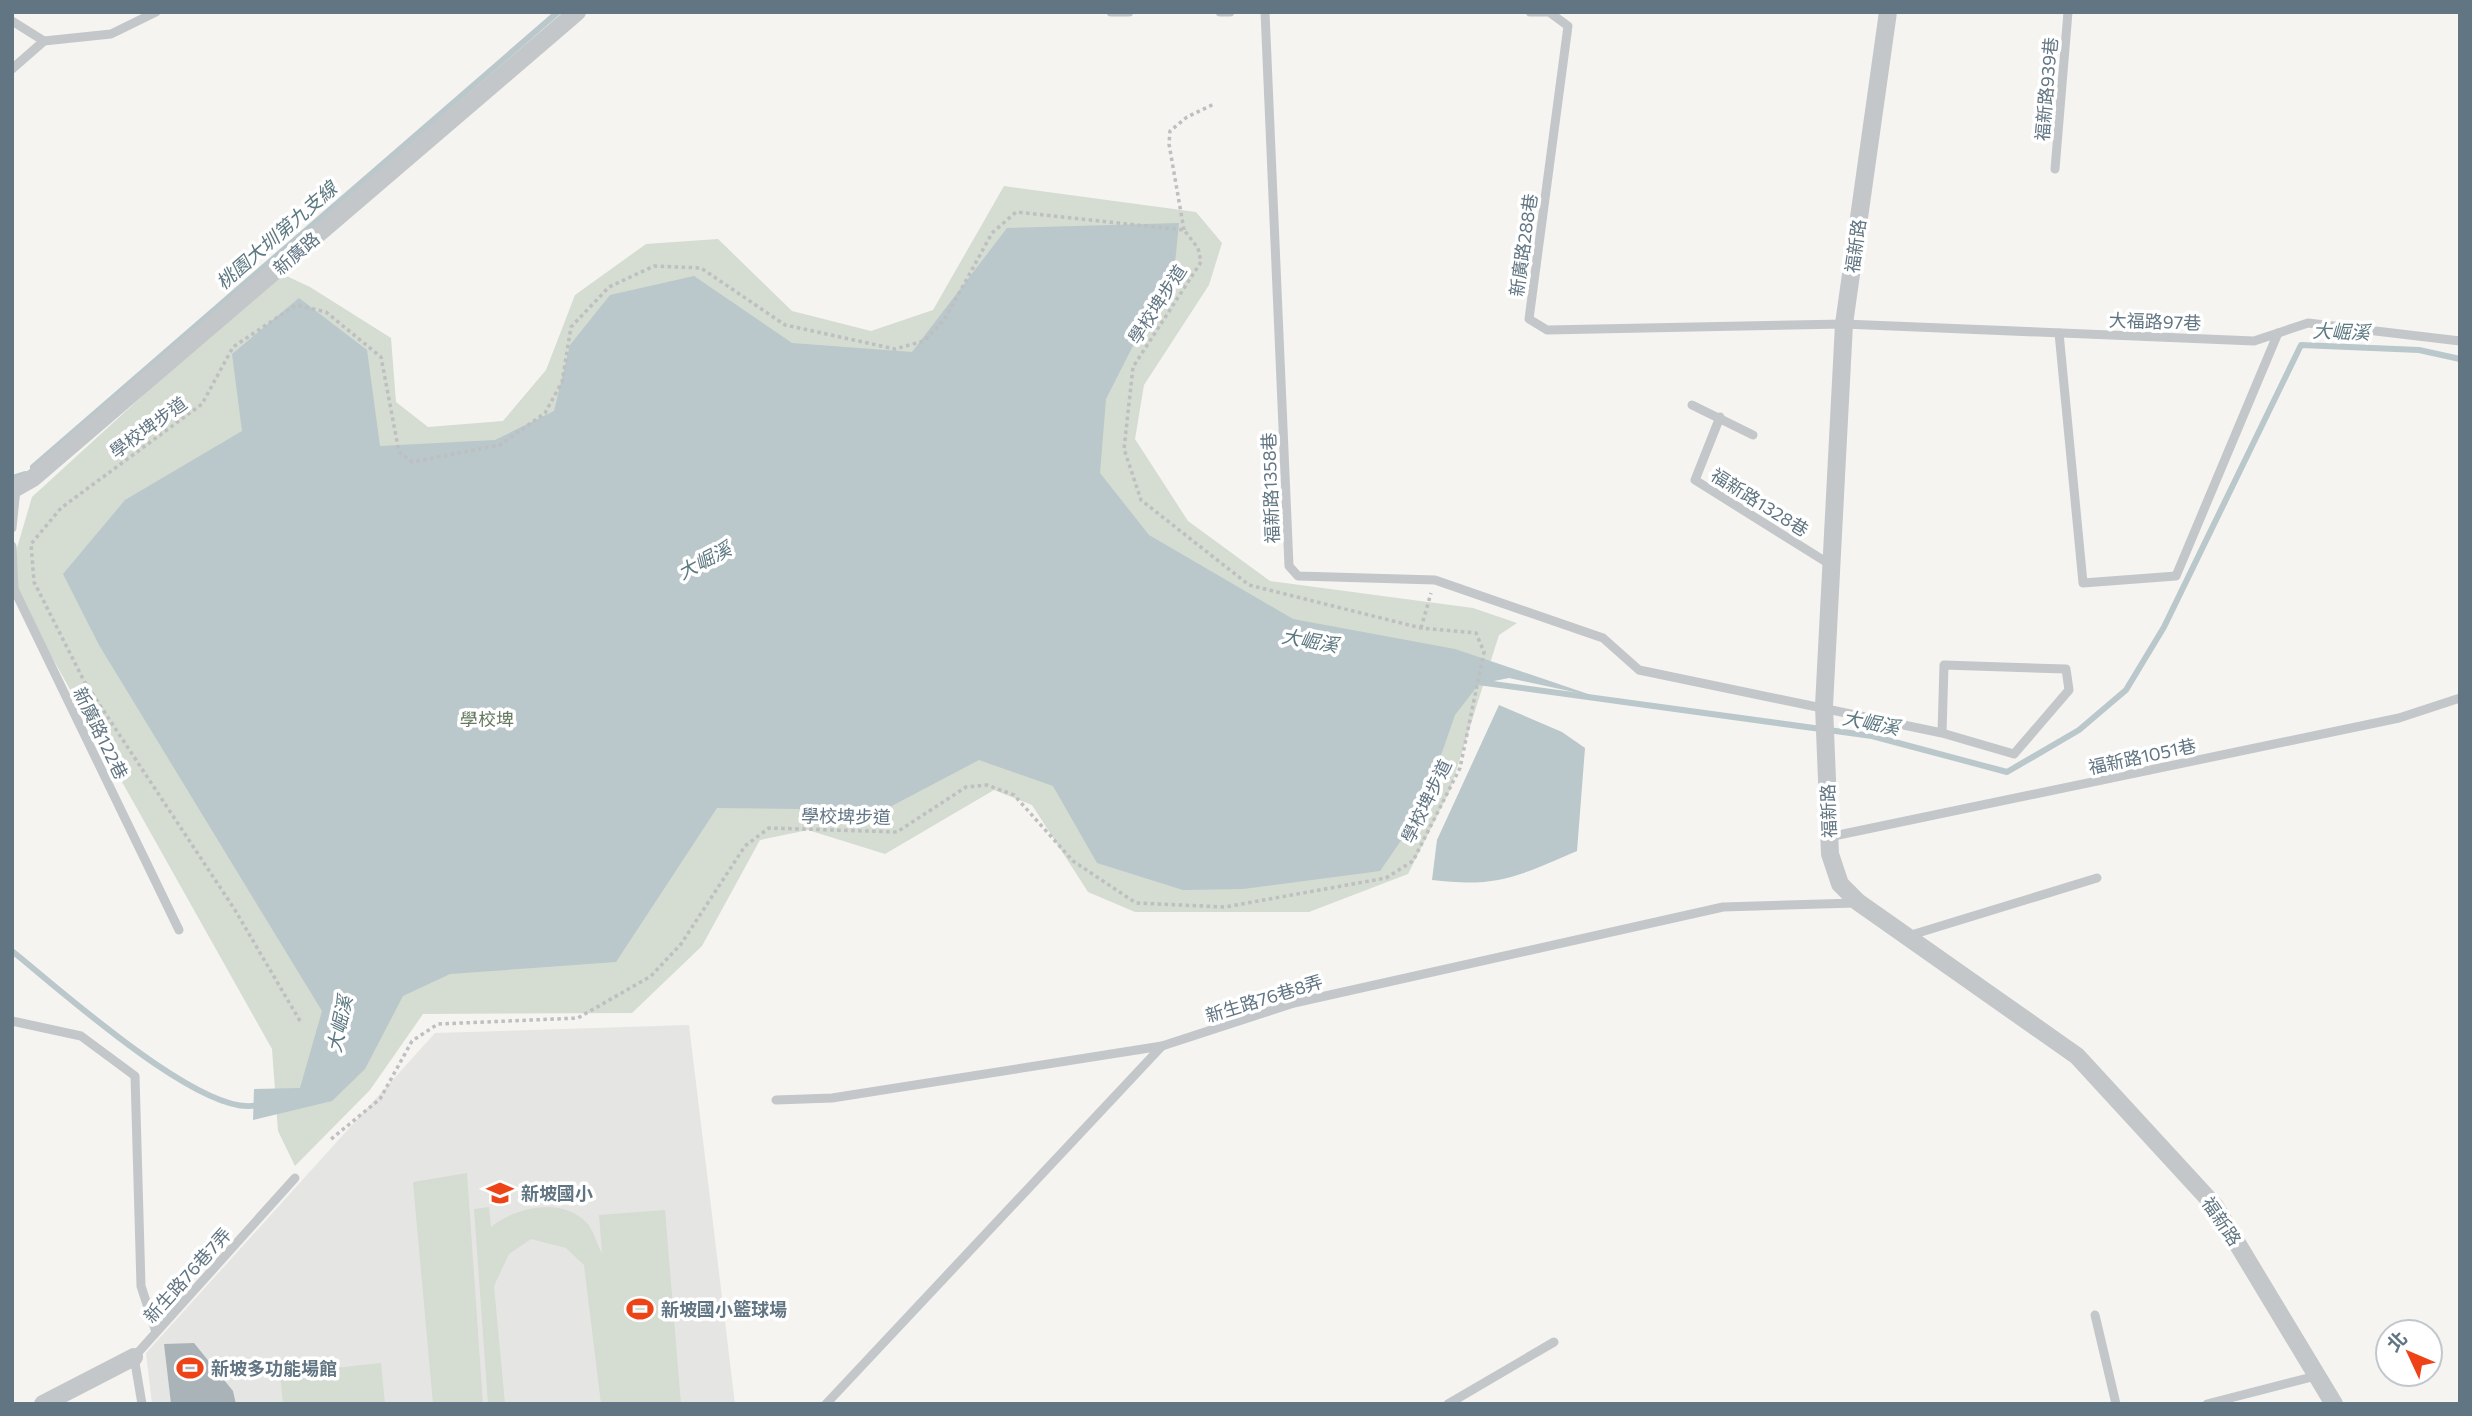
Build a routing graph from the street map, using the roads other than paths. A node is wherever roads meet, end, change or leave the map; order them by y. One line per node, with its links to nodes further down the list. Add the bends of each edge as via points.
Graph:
1 (156, 12): 12 (lane, via 111,34)
2 (1111, 12): 3 (lane)
3 (1129, 12)
4 (1220, 12): 5 (lane)
5 (1230, 12)
6 (1265, 12): 27 (lane, 福新路1358巷, via 1289,566 1298,576 1435,580 1603,638 1639,670)
7 (1531, 12): 15 (lane, 新廣路288巷, via 1549,12 1568,26 1529,319 1547,330)
8 (1888, 12): 15 (street, 福新路)
9 (2068, 12): 14 (lane, 福新路939巷)
10 (575, 13): 22 (street, 新廣路)
11 (12, 21): 12 (lane)
12 (44, 41): 13 (lane)
13 (12, 69)
14 (2055, 169)
15 (1844, 324): 16 (lane, 大福路97巷); 25 (street, 福新路)
16 (2059, 333): 17 (lane, 大福路97巷, via 2254,341); 17 (lane, via 2083,583 2176,576)
17 (2278, 333): 18 (lane, 大福路97巷, via 2308,323)
18 (2460, 341)
19 (1692, 405): 20 (lane)
20 (1720, 417): 21 (lane); 25 (lane, 福新路1328巷, via 1695,480)
21 (1753, 435)
22 (14, 490): 23 (lane)
23 (12, 528)
24 (12, 547): 32 (lane, 新廣路122巷, via 14,589)
25 (1831, 565): 27 (street, 福新路)
26 (2460, 698): 29 (lane, 福新路1051巷, via 2399,718)
27 (1824, 706): 28 (lane, 福新路1358巷); 29 (street, 福新路)
28 (1942, 733): 28 (lane, 福新路1358巷, via 2014,754 2069,690 2066,669 1944,665)
29 (1829, 837): 31 (street, 福新路, via 1840,884)
30 (2097, 878): 33 (lane)
31 (1858, 902): 33 (street, 福新路); 35 (lane, 新生路76巷8弄, via 1723,907 1294,1003)
32 (178, 930)
33 (1908, 936): 42 (street, 福新路, via 2077,1055 2214,1205)
34 (12, 1021): 39 (lane, via 81,1036 135,1076 141,1286)
35 (1163, 1046): 36 (lane, via 832,1098); 45 (lane, 新生路76巷8弄)
36 (776, 1100)
37 (295, 1178): 39 (lane, 新生路76巷7弄)
38 (2095, 1315): 47 (lane)
39 (156, 1332): 41 (lane, 新生路76巷7弄)
40 (1554, 1342): 46 (lane)
41 (134, 1357): 43 (street); 44 (lane)
42 (2316, 1376): 48 (lane); 49 (street, 福新路)
43 (43, 1404)
44 (142, 1404)
45 (826, 1404)
46 (1448, 1404)
47 (2116, 1404)
48 (2207, 1404)
49 (2334, 1404)

